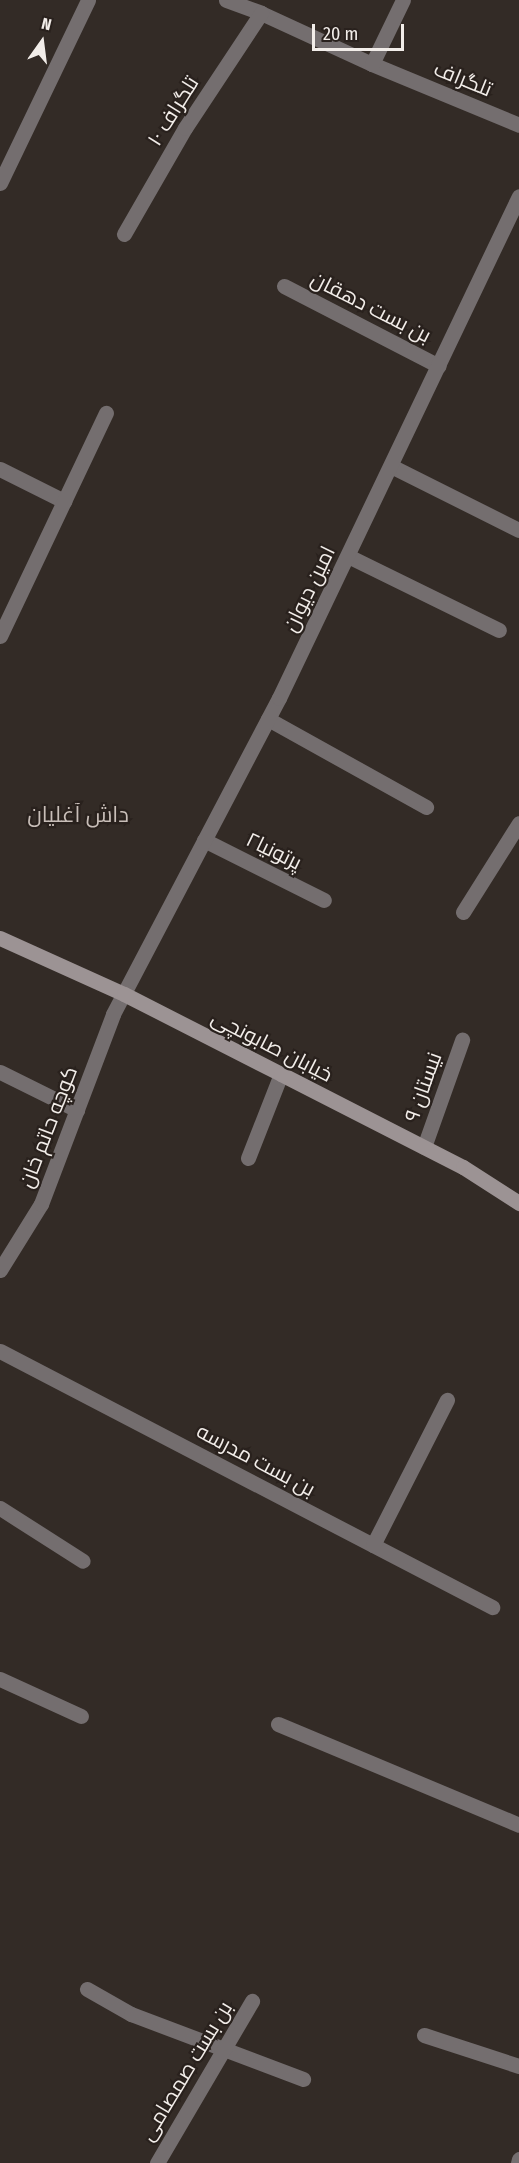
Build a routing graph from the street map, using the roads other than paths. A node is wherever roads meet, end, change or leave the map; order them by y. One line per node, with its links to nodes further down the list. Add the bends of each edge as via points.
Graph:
1 (88, 0): 7 (street)
2 (226, 0): 4 (street, تلگراف)
3 (404, 0): 5 (street)
4 (261, 13): 5 (street, تلگراف); 9 (street, تلگراف ۱۰, via 185,128)
5 (372, 64): 6 (street, تلگراف)
6 (519, 125)
7 (0, 183)
8 (519, 196): 11 (street, امین دیوان)
9 (124, 234)
10 (284, 286): 11 (street, بن بست دهقان)
11 (439, 366): 13 (street, امین دیوان)
12 (106, 413): 15 (street)
13 (391, 466): 16 (street); 17 (street, امین دیوان)
14 (0, 470): 15 (street)
15 (64, 501): 19 (street)
16 (519, 530)
17 (348, 556): 18 (street); 20 (street, امین دیوان)
18 (499, 630)
19 (0, 636)
20 (268, 719): 21 (street); 23 (street, امین دیوان)
21 (426, 807)
22 (519, 823): 25 (street)
23 (204, 840): 24 (street, پرتونیا۲); 27 (street, امین دیوان)
24 (324, 900)
25 (463, 912)
26 (0, 938): 27 (street, خیابان صابونچی)
27 (124, 994): 30 (street, خیابان صابونچی); 31 (street, کوچه حاتم خان)
28 (462, 1040): 32 (street, نیستان ۹)
29 (0, 1072): 31 (street)
30 (281, 1074): 32 (street, خیابان صابونچی); 33 (street)
31 (77, 1110): 35 (street, کوچه حاتم خان, via 41,1204)
32 (424, 1147): 34 (street, خیابان صابونچی)
33 (248, 1158)
34 (519, 1202)
35 (0, 1270)
36 (0, 1351): 39 (street, بن بست مدرسه)
37 (447, 1400): 39 (street)
38 (0, 1508): 40 (street)
39 (373, 1545): 41 (street, بن بست مدرسه)
40 (83, 1561)
41 (492, 1607)
42 (0, 1679): 43 (street)
43 (81, 1716)
44 (278, 1724): 45 (street)
45 (519, 1825)
46 (87, 1989): 49 (street, via 131,2014)
47 (252, 2001): 49 (street, بن بست صمصامی)
48 (424, 2035): 50 (street)
49 (223, 2050): 51 (street); 52 (street, بن بست صمصامی)
50 (519, 2066)
51 (303, 2079)
52 (157, 2163)

